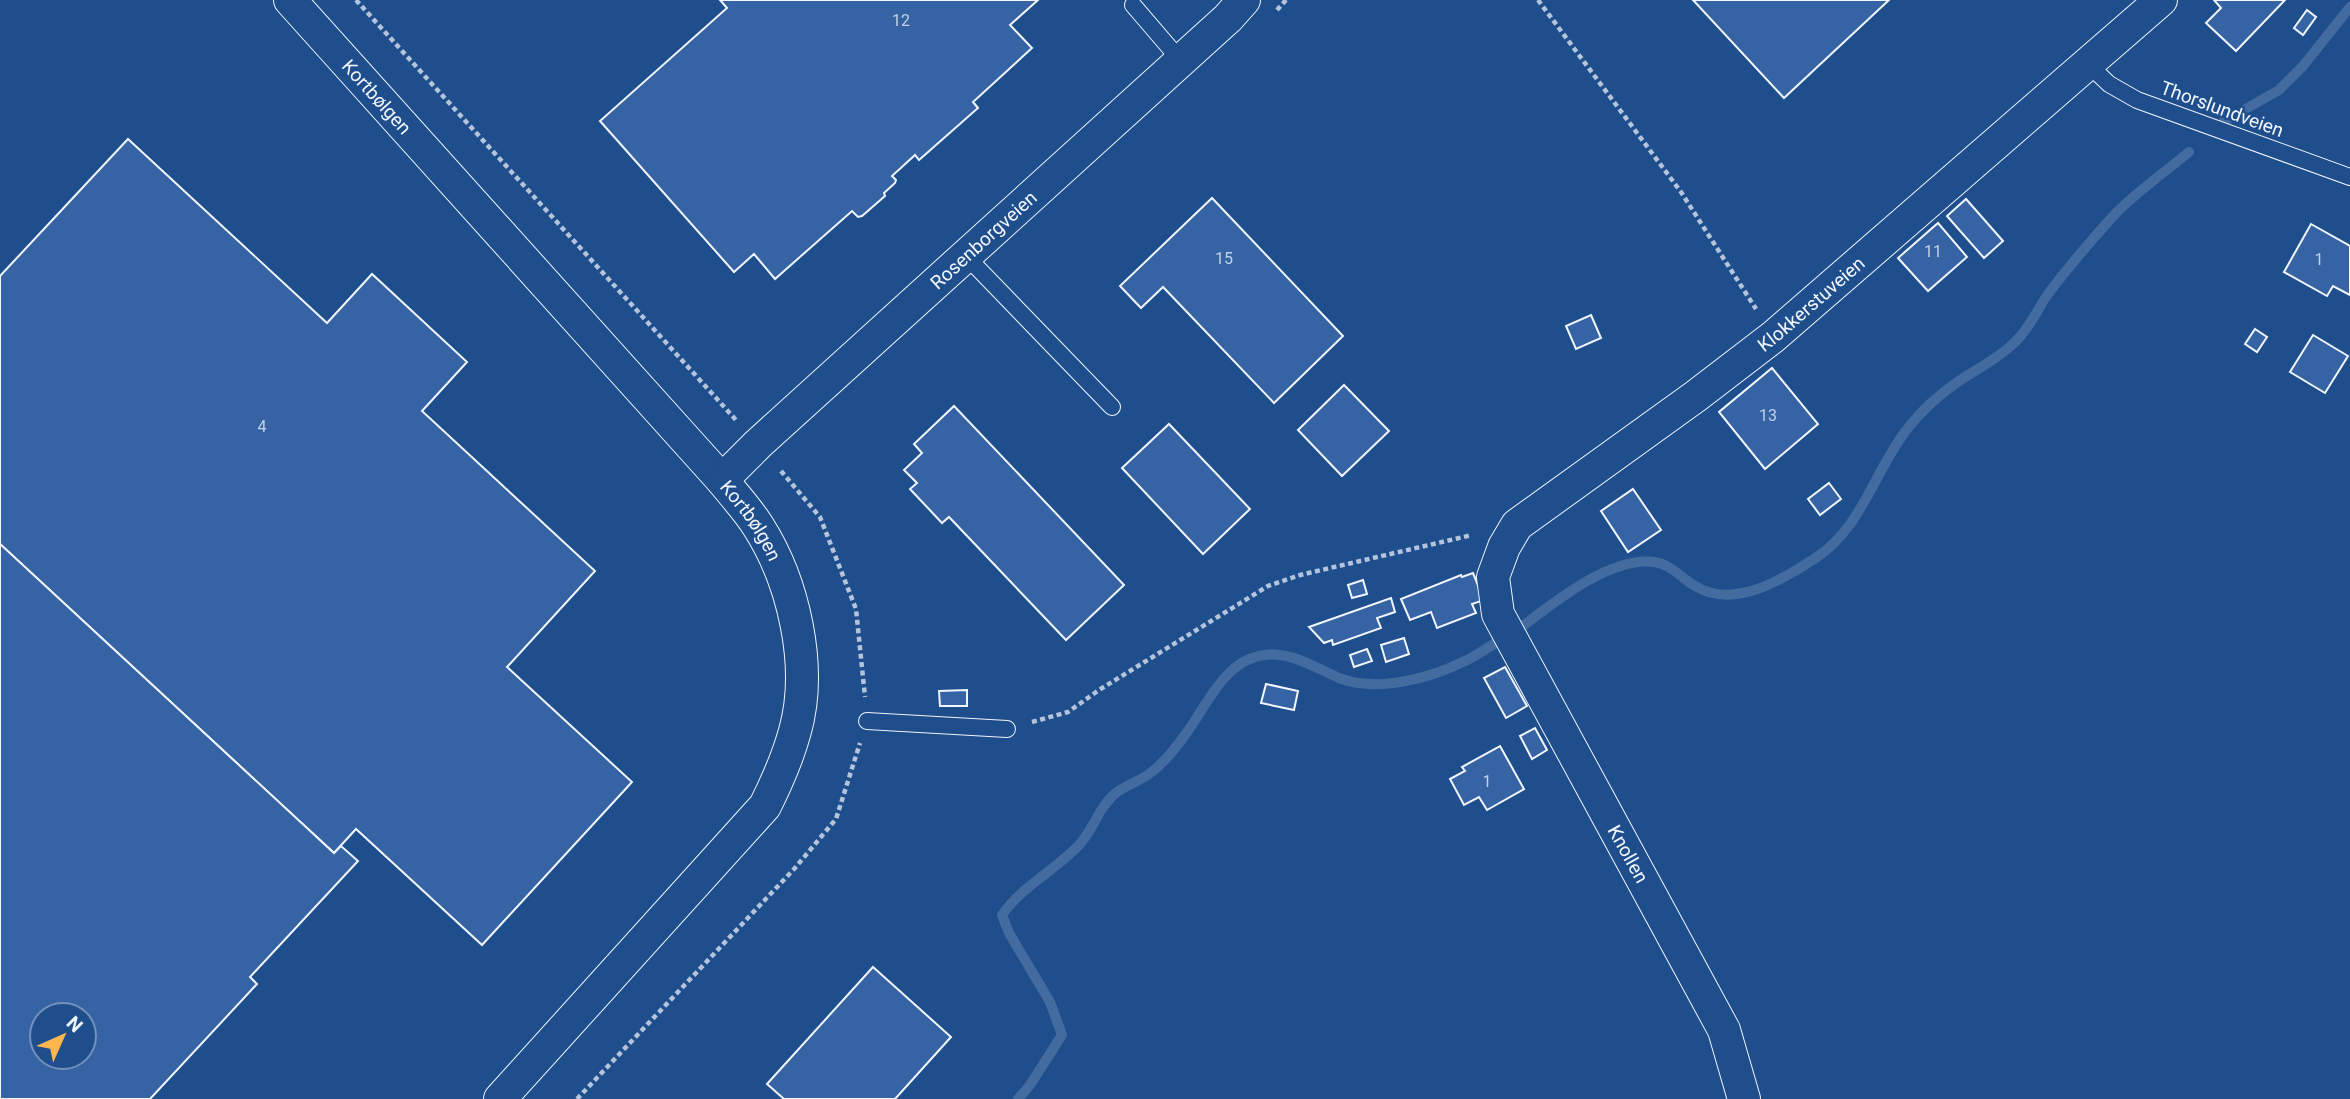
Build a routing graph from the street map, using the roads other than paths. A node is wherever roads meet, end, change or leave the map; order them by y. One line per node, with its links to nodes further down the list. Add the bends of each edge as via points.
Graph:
1 (290, 0): 10 (street, Kortbølgen)
2 (1244, 0): 5 (street, Rosenborgveien)
3 (2161, 0): 6 (street, Klokkerstuveien)
4 (1133, 5): 5 (lane)
5 (1181, 61): 8 (street, Rosenborgveien)
6 (2089, 65): 7 (lane, Thorslundveien, via 2109,84 2137,100); 11 (street, Klokkerstuveien, via 1773,337 1517,525 1493,577)
7 (2350, 177)
8 (966, 256): 9 (lane); 10 (street, Rosenborgveien)
9 (1112, 407)
10 (722, 480): 14 (street, Kortbølgen, via 758,527 782,573 798,632 802,690 796,730 781,774 765,806 735,841)
11 (1498, 614): 15 (street, Knollen, via 1724,1030)
12 (867, 722): 13 (lane)
13 (1007, 729)
14 (500, 1099)
15 (1744, 1099)

